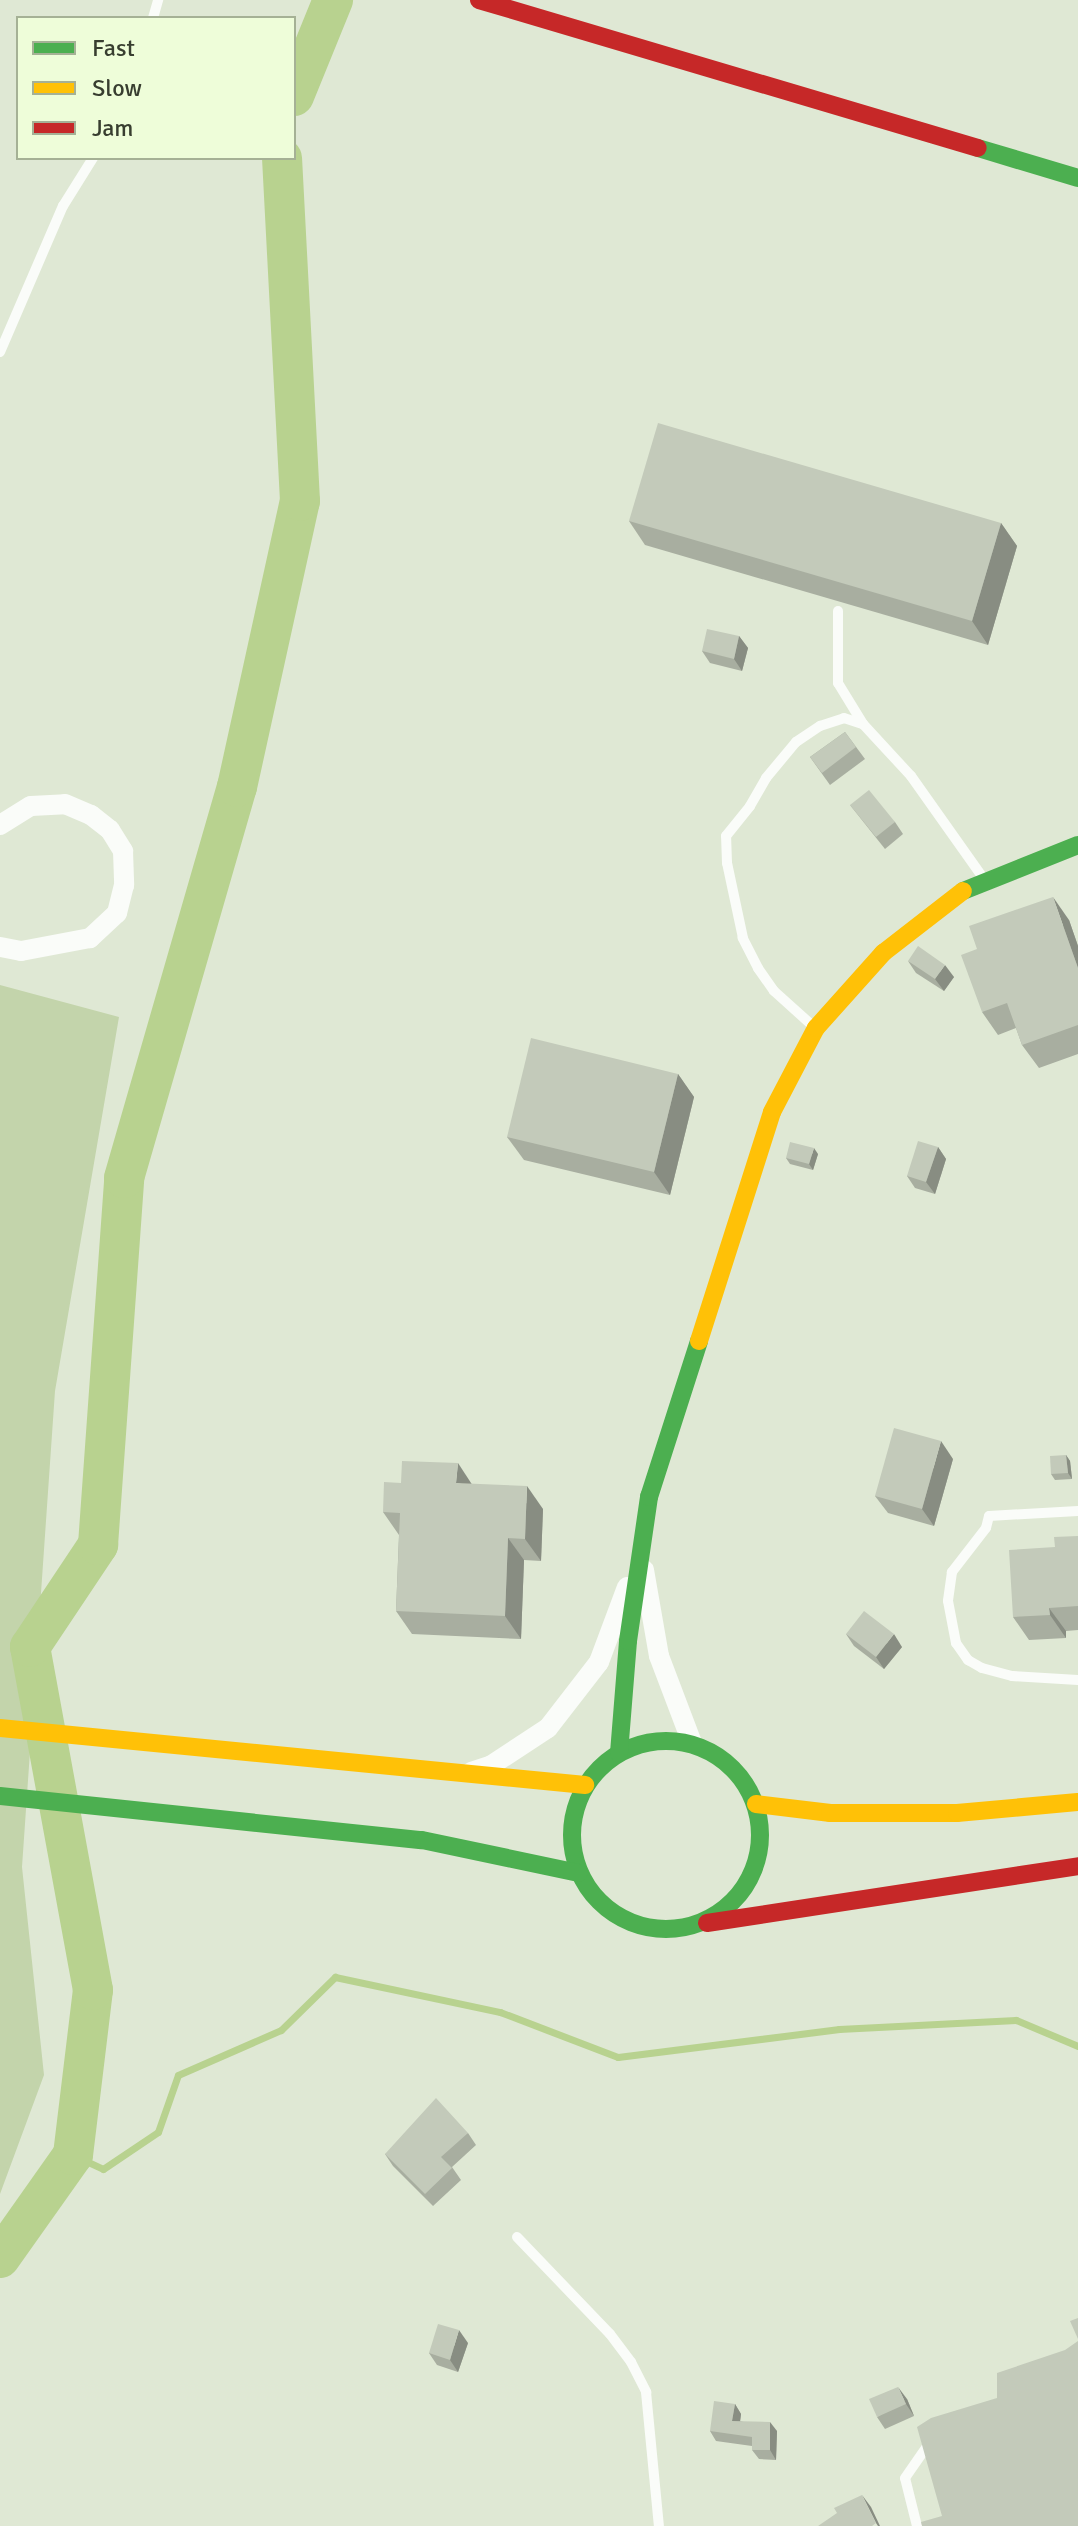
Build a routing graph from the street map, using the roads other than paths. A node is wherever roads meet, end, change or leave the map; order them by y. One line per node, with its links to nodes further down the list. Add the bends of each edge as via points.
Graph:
1 (479, 0): 3 (street)
2 (92, 160): 4 (lane, via 63,206)
3 (1078, 178)
4 (0, 352)
5 (838, 611): 6 (lane, via 838,683)
6 (863, 724): 9 (lane, via 950,827); 11 (lane, via 844,718 796,742 726,836 743,938 774,991)
7 (0, 825): 10 (street, via 31,806 65,804 91,815 110,830 123,851 124,885 117,913 90,938 21,951)
8 (1078, 845): 9 (street)
9 (985, 881): 11 (street, via 969,887 883,953)
10 (0, 947)
11 (816, 1028): 13 (street, via 772,1112 649,1497)
12 (1078, 1511): 14 (lane, via 989,1516 986,1528 952,1572 948,1601 956,1643 968,1660 1012,1676)
13 (641, 1550): 16 (street, via 659,1656); 17 (street); 18 (street, via 599,1662 557,1717 490,1766)
14 (1078, 1680)
15 (0, 1728): 18 (street)
16 (692, 1743): 17 (street, via 661,1740); 22 (street, via 719,1756 742,1777)
17 (619, 1753): 19 (street)
18 (468, 1773): 19 (street)
19 (585, 1785): 24 (street, via 573,1813 571,1843)
20 (0, 1796): 24 (street, via 422,1840)
21 (1078, 1802): 22 (street, via 957,1813 830,1813)
22 (756, 1804): 25 (street, via 761,1835 756,1865 741,1893 719,1913)
23 (1078, 1866): 25 (street)
24 (579, 1873): 25 (street, via 613,1913 637,1925)
25 (690, 1926)
26 (517, 2237): 28 (lane, via 610,2334 646,2392)
27 (939, 2435): 29 (lane, via 905,2478)
28 (659, 2526)
29 (917, 2526)

